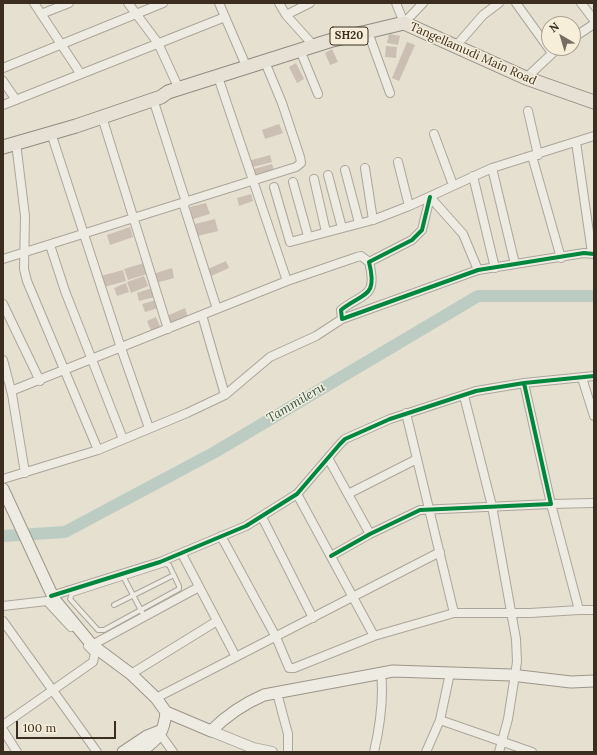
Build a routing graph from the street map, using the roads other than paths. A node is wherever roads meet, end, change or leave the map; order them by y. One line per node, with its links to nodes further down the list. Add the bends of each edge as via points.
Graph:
1 (34, 3): 13 (street)
2 (69, 3): 13 (street)
3 (128, 3): 14 (street)
4 (163, 3): 14 (street)
5 (219, 3): 16 (street)
6 (279, 3): 15 (street)
7 (310, 3): 15 (street)
8 (396, 3): 18 (street)
9 (423, 3): 18 (street)
10 (499, 3): 26 (street, via 483,15)
11 (516, 3): 21 (street)
12 (581, 3): 17 (street)
13 (41, 14): 24 (street)
14 (137, 14): 23 (street); 24 (street)
15 (286, 15): 25 (street)
16 (225, 17): 23 (street); 31 (street)
17 (594, 20)
18 (404, 23): 20 (main road, Tangellamudi Main Road / SH20); 26 (main road, Tangellamudi Main Road)
19 (594, 24): 22 (street)
20 (368, 32): 25 (main road, Tangellamudi Main Road / SH20); 37 (street)
21 (541, 33)
22 (581, 33)
23 (158, 43): 32 (street); 36 (street)
24 (60, 45): 30 (street); 32 (street)
25 (314, 46): 27 (main road, Tangellamudi Main Road / SH20)
26 (456, 46): 34 (main road, Tangellamudi Main Road)
27 (300, 50): 29 (main road, Tangellamudi Main Road / SH20); 38 (street)
28 (549, 56): 34 (street)
29 (265, 62): 31 (main road, Tangellamudi Main Road / SH20); 59 (street, via 282,103 300,163 296,167)
30 (3, 68)
31 (247, 68): 33 (main road, Tangellamudi Main Road / SH20)
32 (80, 73): 40 (street)
33 (218, 77): 36 (main road, Tangellamudi Main Road / SH20); 59 (street)
34 (526, 78): 41 (main road, Tangellamudi Main Road)
35 (3, 81): 40 (street)
36 (174, 91): 39 (main road, SH20)
37 (390, 93)
38 (318, 94)
39 (153, 99): 44 (main road, SH20); 64 (street)
40 (16, 100): 42 (street)
41 (594, 102)
42 (3, 105)
43 (528, 111): 51 (street)
44 (102, 117): 45 (main road, SH20); 66 (street)
45 (51, 133): 49 (main road, SH20); 71 (street)
46 (434, 134): 61 (street)
47 (594, 136): 48 (street)
48 (576, 142): 51 (street); 77 (street)
49 (16, 143): 50 (main road, SH20); 76 (street, via 25,216)
50 (3, 147)
51 (535, 155): 54 (street); 78 (street)
52 (398, 162): 65 (street)
53 (365, 168): 67 (street)
54 (492, 168): 57 (street); 81 (street)
55 (345, 170): 68 (street)
56 (328, 175): 69 (street)
57 (473, 176): 61 (street); 82 (street)
58 (314, 179): 70 (street)
59 (253, 181): 64 (street); 75 (street)
60 (293, 182): 72 (street)
61 (453, 185): 63 (street)
62 (274, 187): 73 (street)
63 (430, 197): 65 (street); 80 (street, via 422,230 412,240); 83 (street, via 463,234)
64 (185, 202): 66 (street); 86 (street)
65 (409, 206): 67 (street)
66 (134, 218): 71 (street); 89 (street)
67 (373, 220): 68 (street)
68 (359, 223): 69 (street)
69 (342, 228): 70 (street)
70 (326, 232): 72 (street)
71 (83, 234): 74 (street); 90 (street)
72 (308, 236): 73 (street)
73 (290, 242): 75 (street)
74 (50, 245): 76 (street); 92 (street, via 65,291)
75 (275, 246): 84 (street)
76 (24, 252): 79 (street); 93 (street, via 27,281)
77 (593, 254): 78 (street, via 584,253)
78 (561, 258): 81 (street)
79 (3, 259)
80 (369, 262): 84 (street, via 361,256); 88 (street, via 373,279 370,289 366,295 341,310)
81 (515, 264): 82 (street)
82 (495, 268): 83 (street)
83 (478, 270): 88 (street)
84 (287, 281): 86 (street)
85 (3, 304): 96 (street)
86 (217, 309): 87 (street)
87 (202, 315): 89 (street); 99 (street)
88 (342, 319): 99 (street, via 316,336 270,357)
89 (168, 329): 90 (street)
90 (121, 348): 92 (street); 103 (street)
91 (3, 360): 98 (street)
92 (93, 360): 93 (street); 104 (street)
93 (64, 371): 96 (street); 105 (street)
94 (594, 376): 95 (street)
95 (582, 378): 97 (street); 102 (street)
96 (40, 381): 98 (street)
97 (524, 382): 100 (street, via 476,391); 114 (street)
98 (11, 392): 108 (street)
99 (226, 395): 103 (street)
100 (464, 396): 101 (street); 115 (street)
101 (406, 413): 106 (street, via 345,439); 107 (street)
102 (594, 416)
103 (149, 428): 104 (street)
104 (123, 439): 105 (street)
105 (98, 450): 108 (street)
106 (328, 458): 111 (street); 112 (street)
107 (417, 459): 112 (street); 116 (street)
108 (25, 473): 109 (street)
109 (3, 479)
110 (3, 490): 127 (main road)
111 (297, 494): 117 (street); 122 (street)
112 (348, 494): 118 (street)
113 (594, 503): 114 (street)
114 (551, 504): 115 (street); 131 (street)
115 (492, 506): 116 (street); 134 (street, via 503,576)
116 (430, 508): 118 (street, via 420,510); 120 (street)
117 (262, 517): 119 (street); 136 (street)
118 (370, 534): 122 (street)
119 (221, 536): 121 (street); 140 (street)
120 (440, 552): 128 (street); 135 (street)
121 (182, 554): 124 (street); 125 (street)
122 (331, 556): 128 (street)
123 (174, 575): 124 (lane, via 169,565 165,564); 126 (lane); 133 (lane, via 178,589)
124 (123, 576): 126 (lane); 127 (street); 133 (lane, via 72,594 70,599 99,630)
125 (199, 587): 133 (street); 138 (street)
126 (133, 595): 129 (lane); 133 (lane)
127 (51, 596): 141 (main road)
128 (353, 596): 136 (street); 139 (street)
129 (114, 605)
130 (3, 606): 148 (street, via 47,601 95,653 93,662)
131 (579, 610): 132 (street); 134 (street)
132 (594, 610)
133 (142, 612): 141 (street)
134 (512, 612): 135 (street); 146 (street, via 517,662)
135 (454, 613): 139 (street)
136 (313, 618): 140 (street)
137 (3, 621): 148 (street)
138 (217, 621): 142 (street); 145 (street)
139 (374, 636): 140 (street, via 294,668 287,665)
140 (276, 637): 142 (street)
141 (92, 645): 145 (main road)
142 (236, 657): 150 (street)
143 (381, 672): 144 (main road); 149 (main road); 165 (street, via 381,713)
144 (450, 672): 146 (main road); 152 (street)
145 (131, 674): 150 (main road)
146 (514, 676): 147 (main road, via 571,682); 157 (street)
147 (594, 681)
148 (52, 690): 153 (street); 159 (street)
149 (277, 693): 155 (main road, via 247,702 225,717); 164 (street, via 288,734)
150 (156, 698): 151 (main road)
151 (166, 712): 155 (main road); 156 (main road)
152 (440, 720): 157 (street); 166 (street)
153 (3, 725)
154 (3, 730): 158 (street)
155 (211, 731): 163 (street, via 253,748)
156 (161, 732): 160 (main road); 161 (main road); 162 (street)
157 (503, 741): 167 (street); 168 (street)
158 (17, 752)
159 (97, 752)
160 (123, 752)
161 (140, 752)
162 (173, 752)
163 (272, 752)
164 (288, 752)
165 (374, 752)
166 (426, 752)
167 (499, 752)
168 (532, 752)

